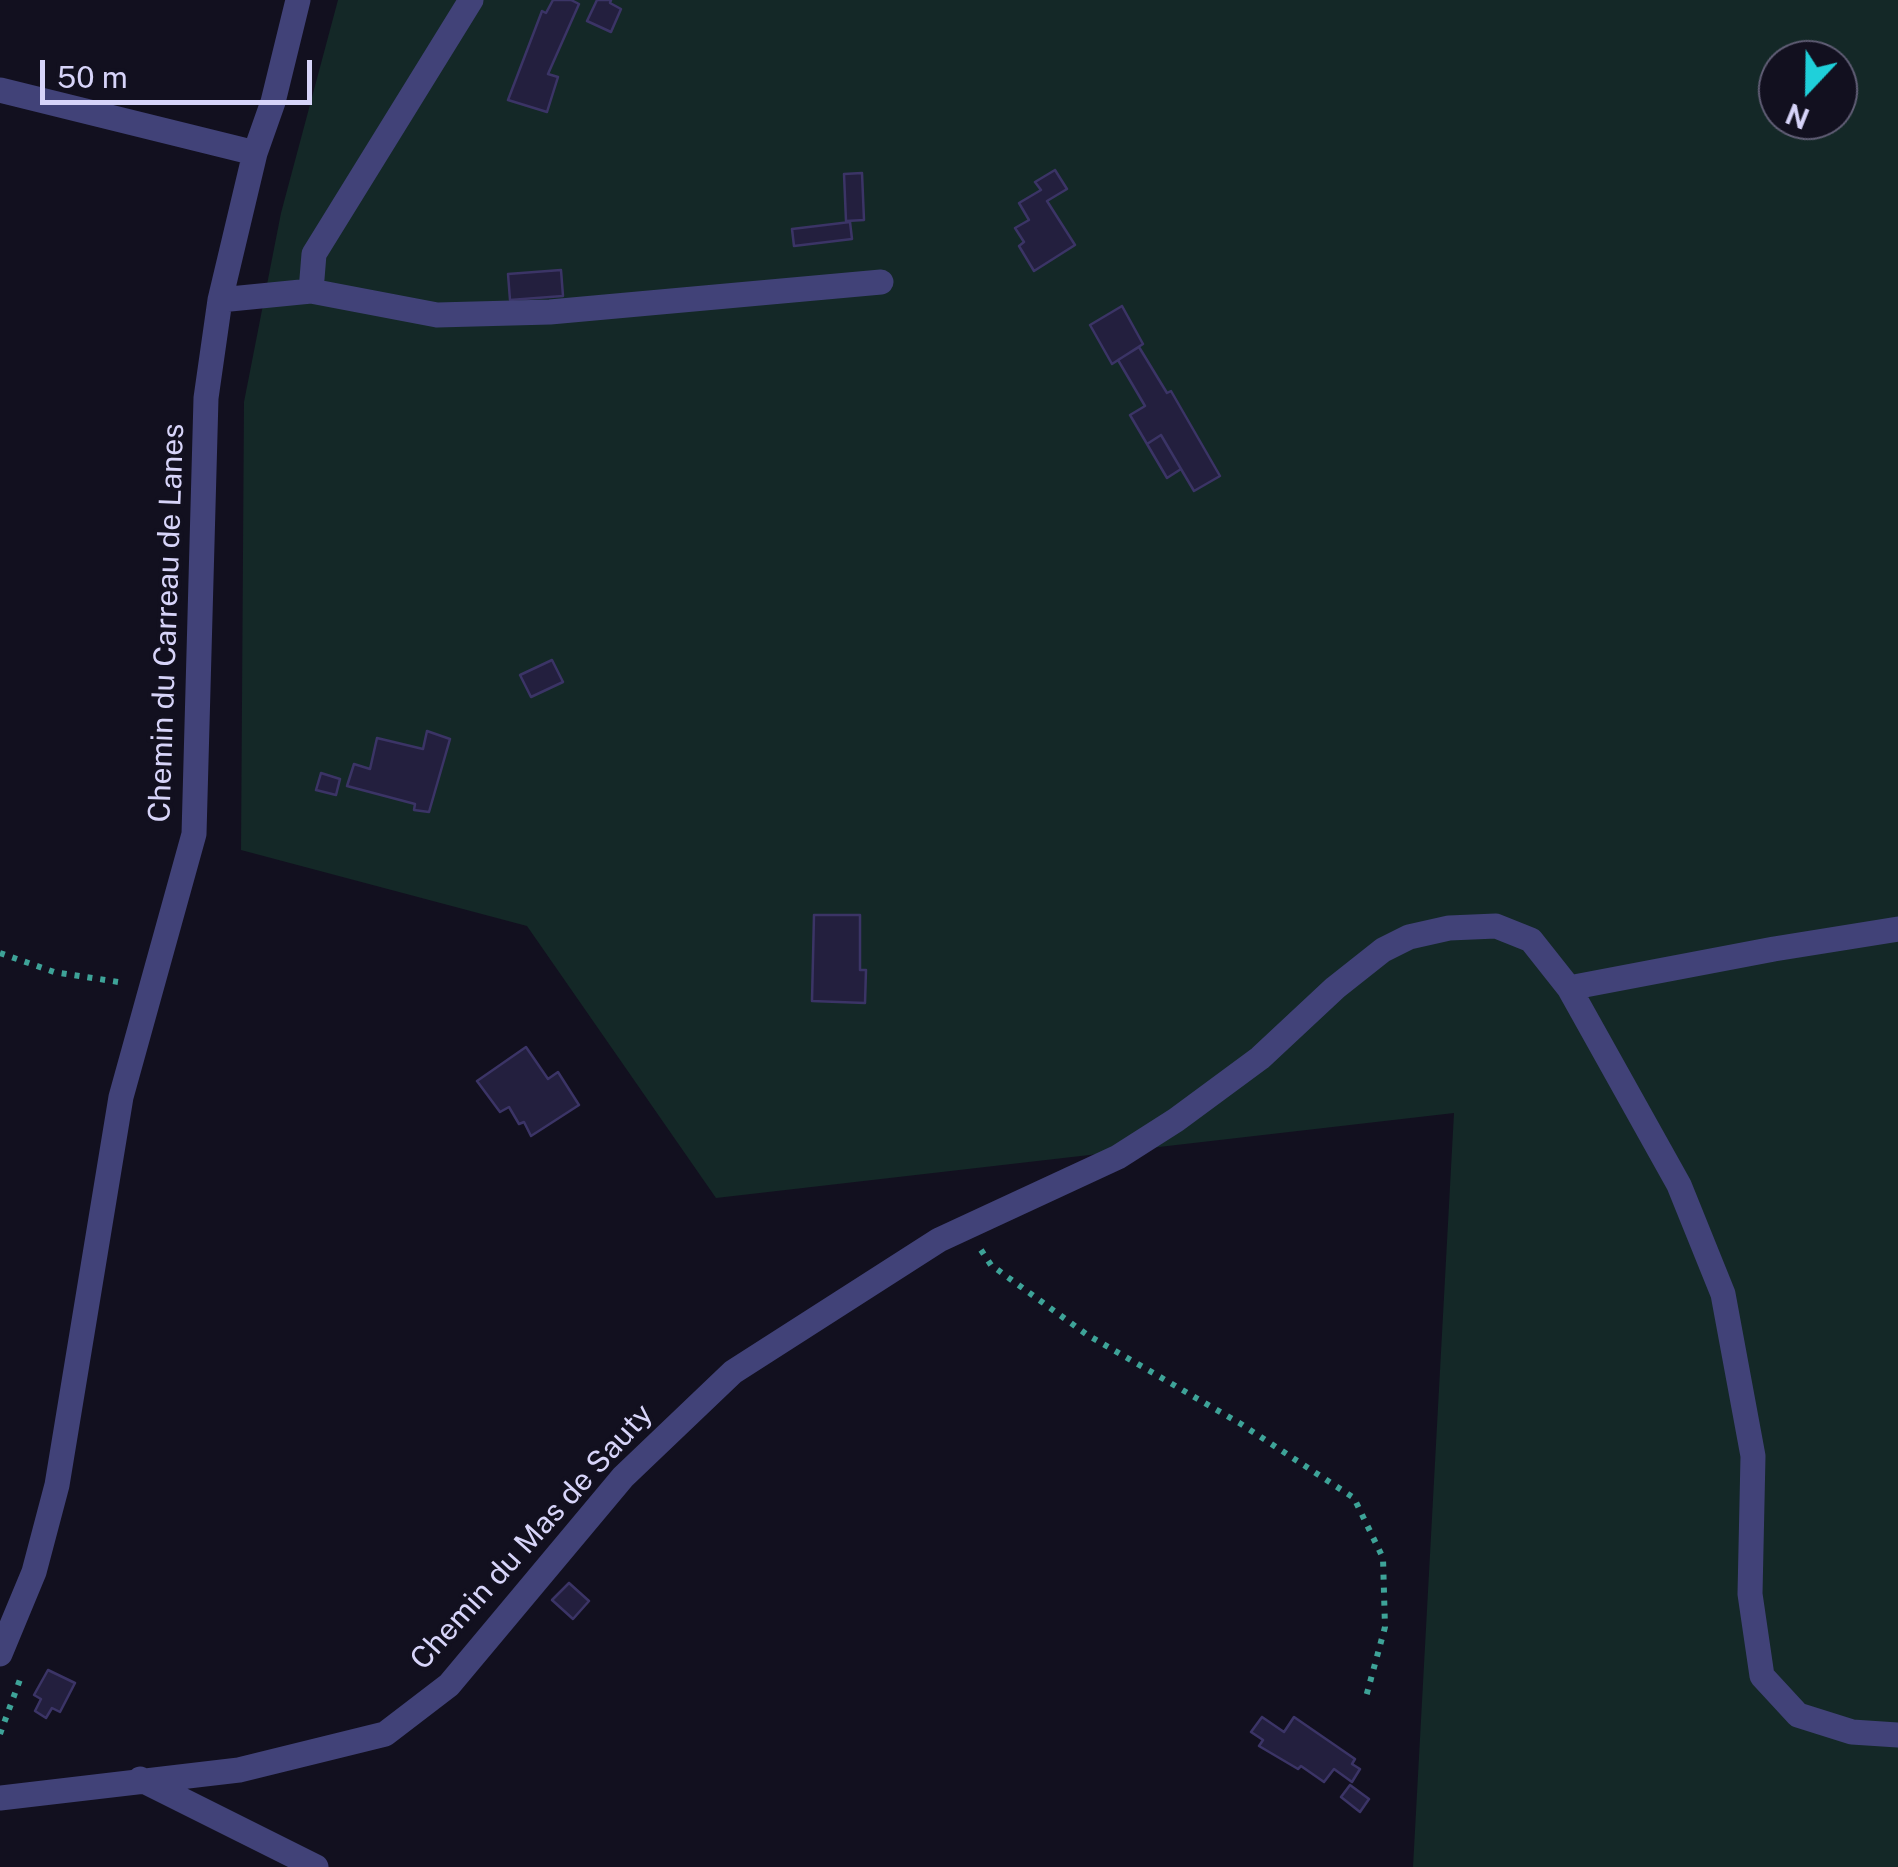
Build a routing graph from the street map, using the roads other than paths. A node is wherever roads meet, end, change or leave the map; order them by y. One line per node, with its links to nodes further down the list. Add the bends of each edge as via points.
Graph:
1 (298, 0): 4 (street, Chemin du Carreau de Lanes)
2 (471, 0): 6 (street, via 314,254)
3 (0, 90): 4 (street)
4 (255, 153): 7 (street, Chemin du Carreau de Lanes)
5 (882, 282): 6 (street, via 550,312 436,315)
6 (311, 291): 7 (street)
7 (220, 300): 10 (street, Chemin du Carreau de Lanes, via 206,398 194,834 121,1097 57,1485 34,1572)
8 (1898, 929): 9 (street)
9 (1569, 988): 11 (street, Chemin du Mas de Sauty, via 1678,1184 1723,1294 1753,1456 1750,1594 1762,1676 1798,1715 1852,1732); 12 (street, Chemin du Mas de Sauty, via 1531,940 1496,926 1449,928 1383,950 1260,1058 1176,1120 1118,1157 939,1240 733,1372 623,1477 449,1684 385,1734 239,1770)
10 (0, 1654)
11 (1898, 1735)
12 (140, 1779): 13 (street, Chemin du Mas de Sauty); 14 (street)
13 (0, 1798)
14 (316, 1867)

